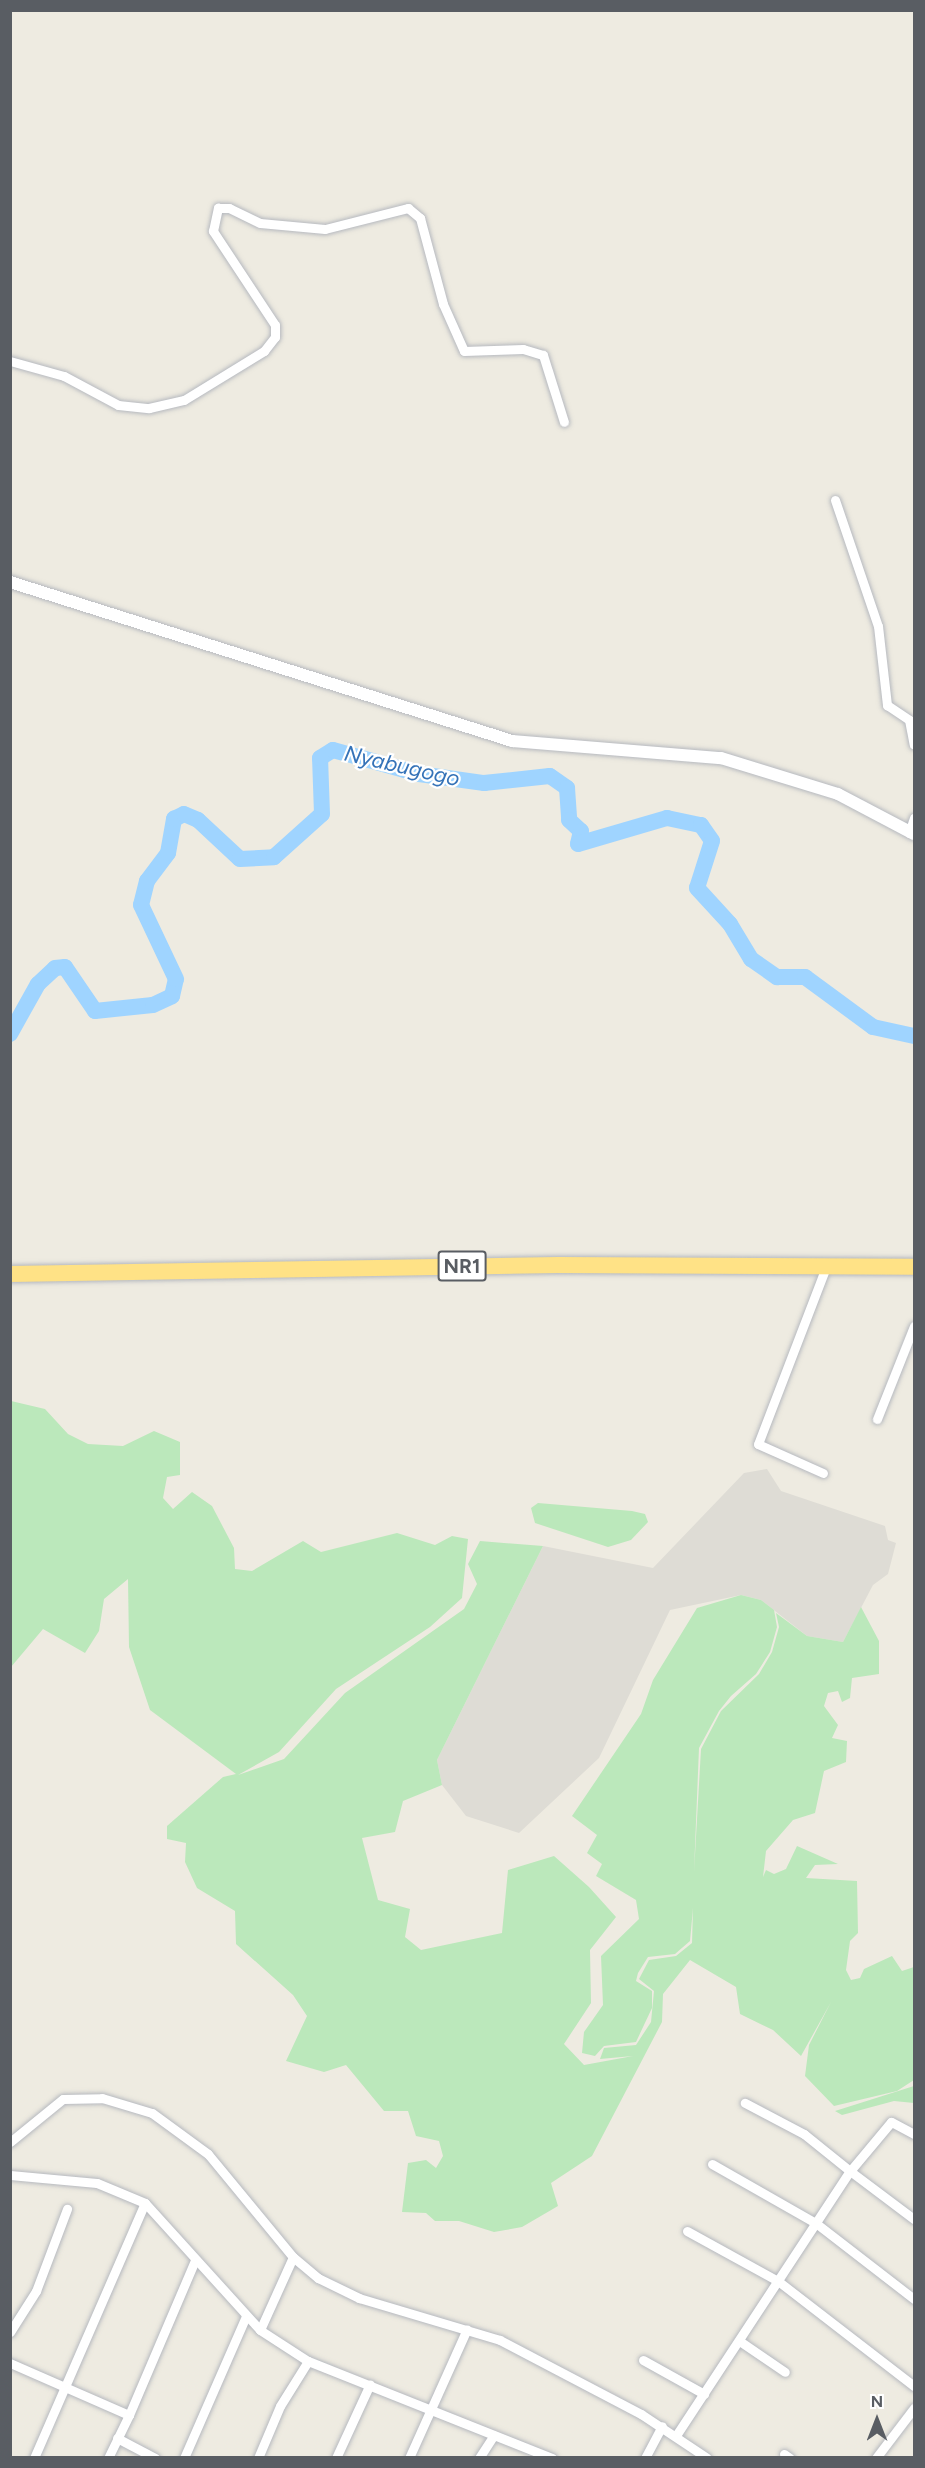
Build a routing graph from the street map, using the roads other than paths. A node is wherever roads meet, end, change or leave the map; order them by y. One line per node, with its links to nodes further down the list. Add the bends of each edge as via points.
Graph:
1 (10, 361): 2 (street, via 64,376 118,405 149,408 184,400 226,377 275,337 275,325 213,231 218,208 229,208 260,223 325,229 408,208 420,218 443,304 464,351 523,349 543,355)
2 (564, 422)
3 (835, 500): 5 (street, via 878,627 887,705 909,720)
4 (10, 582): 7 (main road, via 512,741 721,758 838,794)
5 (915, 745)
6 (915, 818): 7 (street)
7 (912, 833)
8 (827, 1264): 9 (highway, NR1); 10 (highway, NR1); 13 (street, via 758,1444)
9 (915, 1267)
10 (10, 1274)
11 (915, 1326): 12 (street)
12 (877, 1419)
13 (823, 1473)
14 (745, 2103): 18 (street, via 804,2134)
15 (915, 2134): 18 (street, via 891,2122)
16 (10, 2142): 25 (street, via 63,2099 102,2098 152,2113 208,2154)
17 (712, 2164): 23 (street)
18 (850, 2171): 22 (street); 23 (street)
19 (10, 2175): 20 (street, via 97,2183)
20 (145, 2203): 26 (street); 39 (street)
21 (67, 2210): 32 (street, via 36,2291)
22 (915, 2219)
23 (818, 2224): 27 (street); 28 (street)
24 (687, 2231): 27 (street)
25 (293, 2257): 30 (street, via 318,2278 359,2298); 31 (street)
26 (195, 2260): 29 (street); 44 (street)
27 (778, 2281): 33 (street); 40 (street)
28 (915, 2299)
29 (246, 2316): 31 (street); 52 (street)
30 (467, 2329): 43 (street); 45 (street, via 544,2361)
31 (260, 2330): 35 (street)
32 (10, 2332)
33 (741, 2342): 37 (street); 41 (street)
34 (643, 2360): 41 (street)
35 (308, 2361): 38 (street); 53 (street, via 280,2406)
36 (10, 2363): 39 (street)
37 (785, 2372)
38 (370, 2384): 43 (street); 54 (street)
39 (69, 2386): 44 (street); 49 (street)
40 (915, 2386)
41 (704, 2394): 46 (street)
42 (915, 2408): 60 (street)
43 (430, 2411): 47 (street); 55 (street)
44 (129, 2415): 48 (street)
45 (662, 2426): 46 (street); 58 (street)
46 (677, 2434): 59 (street)
47 (494, 2435): 56 (street); 57 (street)
48 (117, 2438): 50 (street); 51 (street)
49 (34, 2457)
50 (108, 2457)
51 (155, 2457)
52 (184, 2457)
53 (258, 2457)
54 (336, 2457)
55 (409, 2457)
56 (479, 2457)
57 (552, 2457)
58 (645, 2457)
59 (707, 2457)
60 (876, 2457)

